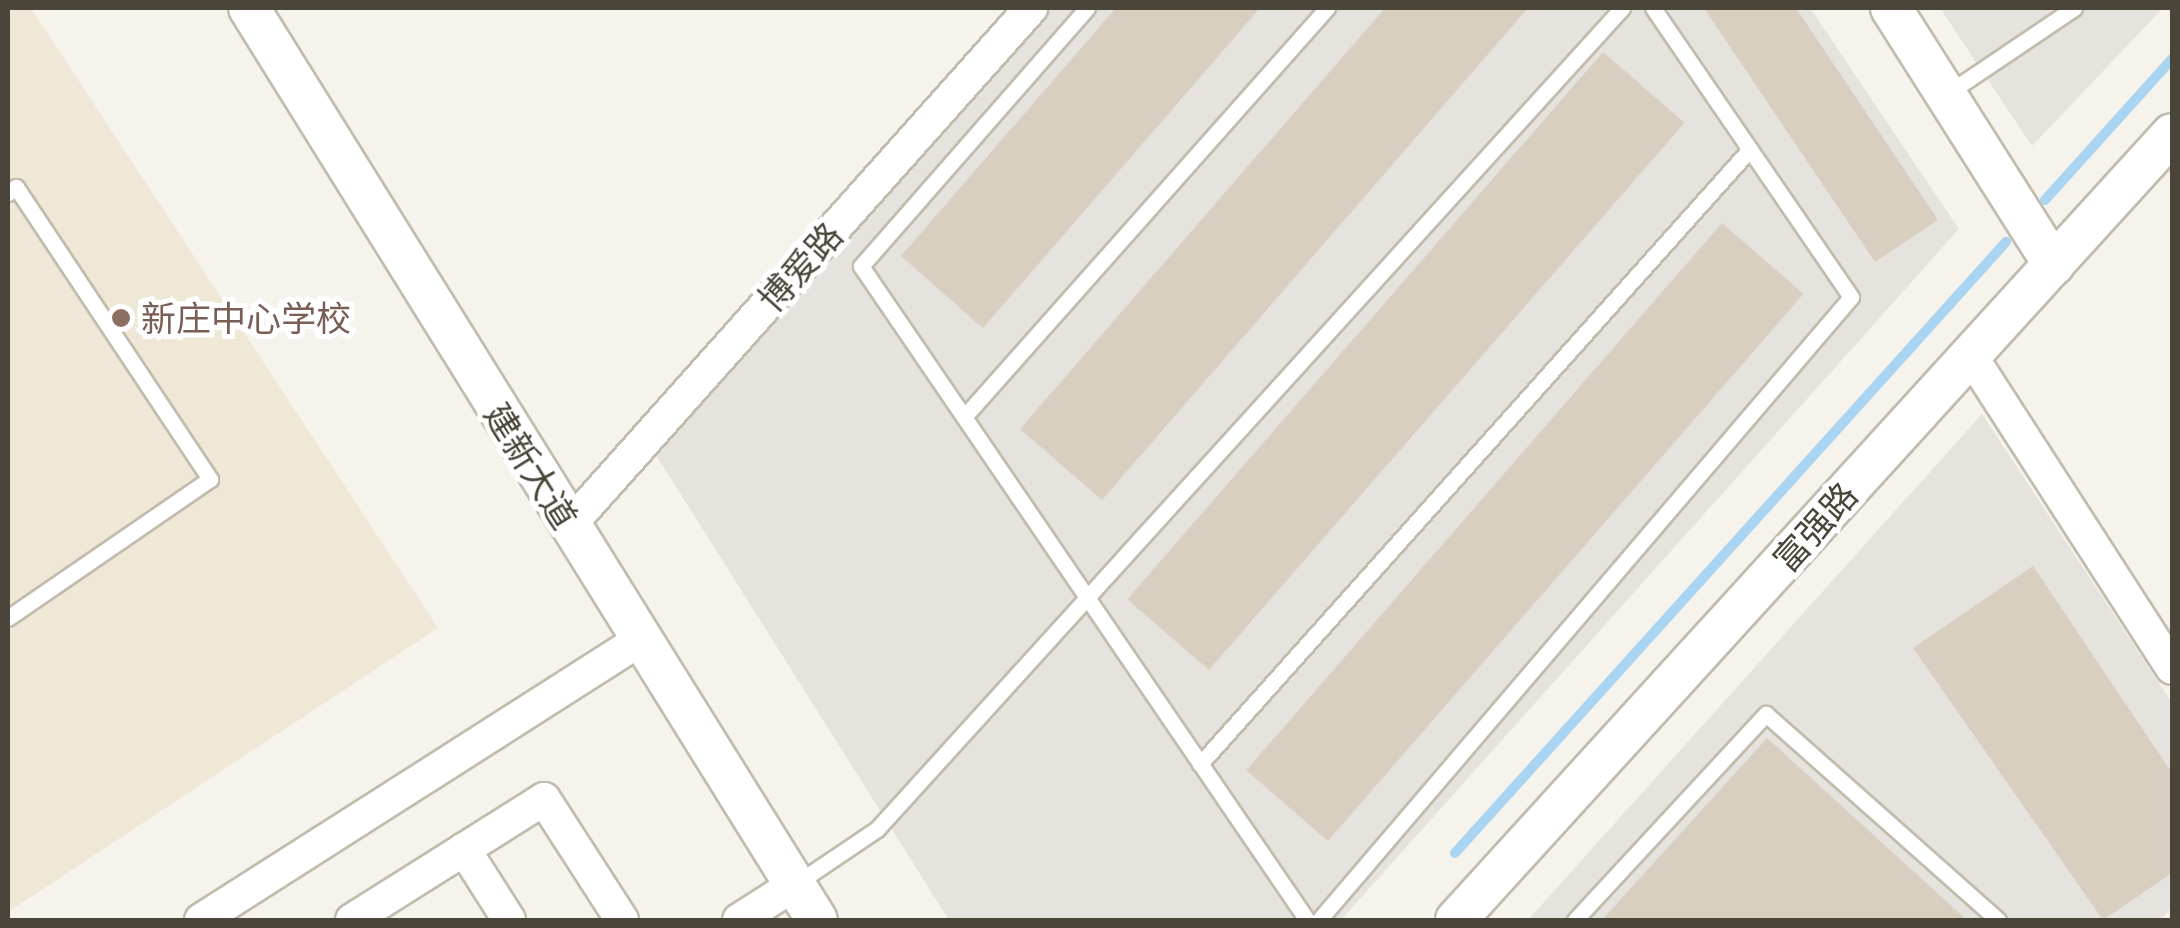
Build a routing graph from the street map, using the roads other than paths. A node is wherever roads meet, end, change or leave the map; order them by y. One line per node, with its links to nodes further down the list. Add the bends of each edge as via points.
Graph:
1 (249, 8): 16 (street, 建新大道)
2 (1031, 8): 16 (street, 博爱路)
3 (1087, 8): 15 (lane, via 860,266)
4 (1326, 8): 15 (lane)
5 (1622, 8): 17 (lane)
6 (1653, 8): 11 (lane)
7 (1891, 8): 9 (street)
8 (2074, 8): 9 (lane)
9 (1948, 93): 13 (street)
10 (2172, 134): 13 (street, 富强路)
11 (1750, 149): 21 (lane); 31 (lane, via 1852,298)
12 (8, 193): 18 (lane, via 16,186 210,479)
13 (2054, 264): 14 (street, 富强路)
14 (1971, 356): 20 (street); 32 (street, 富强路)
15 (964, 418): 17 (lane)
16 (568, 527): 19 (street, 建新大道)
17 (1087, 598): 21 (lane); 23 (lane, via 877,828)
18 (8, 618)
19 (640, 640): 23 (street, 建新大道); 25 (street)
20 (2172, 668)
21 (1200, 764): 30 (lane)
22 (464, 849): 24 (street); 26 (street); 27 (street, via 544,798)
23 (794, 885): 28 (street); 29 (street, 建新大道)
24 (373, 915)
25 (200, 920)
26 (509, 920)
27 (622, 920)
28 (739, 920)
29 (817, 920)
30 (1307, 920)
31 (1319, 920)
32 (1456, 920)
33 (1575, 920): 34 (lane, via 1766,714)
34 (1998, 920)

